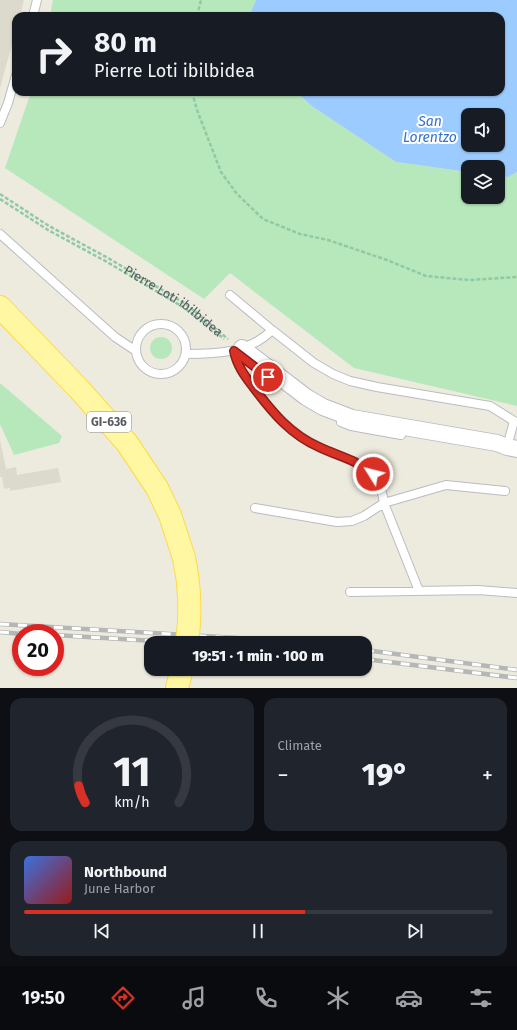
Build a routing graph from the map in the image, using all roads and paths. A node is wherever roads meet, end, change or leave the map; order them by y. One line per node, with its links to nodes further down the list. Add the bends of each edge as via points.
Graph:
1 (37, 0): 3 (lane)
2 (201, 0): 4 (path)
3 (34, 12)
4 (198, 12)
5 (12, 89): 7 (lane)
6 (193, 96): 10 (path, via 221,172 237,194 263,219 300,234 328,240 387,260 426,276 469,280)
7 (0, 123)
8 (0, 194): 14 (path, Pierre Loti ibilbidea, via 49,226 186,304)
9 (0, 234): 15 (lane, via 115,337)
10 (517, 277)
11 (230, 295): 13 (lane)
12 (0, 307): 24 (main road, GI-636, bridge, via 127,443 157,488 170,515 184,558 189,597)
13 (272, 330): 14 (lane, via 265,337); 17 (lane, via 314,363 350,380 377,388 490,406 514,421)
14 (238, 350): 16 (lane); 17 (street, via 322,407 352,418); 19 (lane, via 236,360 241,371 283,423 298,436 318,447 365,467 378,482)
15 (136, 351): 16 (lane, via 142,365 156,373 164,374 179,367); 16 (lane, via 137,342 147,328 154,324 163,324 179,330 184,337)
16 (186, 354)
17 (512, 448)
18 (505, 491): 19 (lane, via 446,485)
19 (384, 503): 20 (lane, via 352,521 337,522); 21 (lane)
20 (255, 508)
21 (419, 591): 22 (lane); 23 (lane, via 478,590)
22 (350, 592)
23 (517, 593)
24 (188, 636)
25 (180, 676): 26 (main road)
26 (177, 688)

